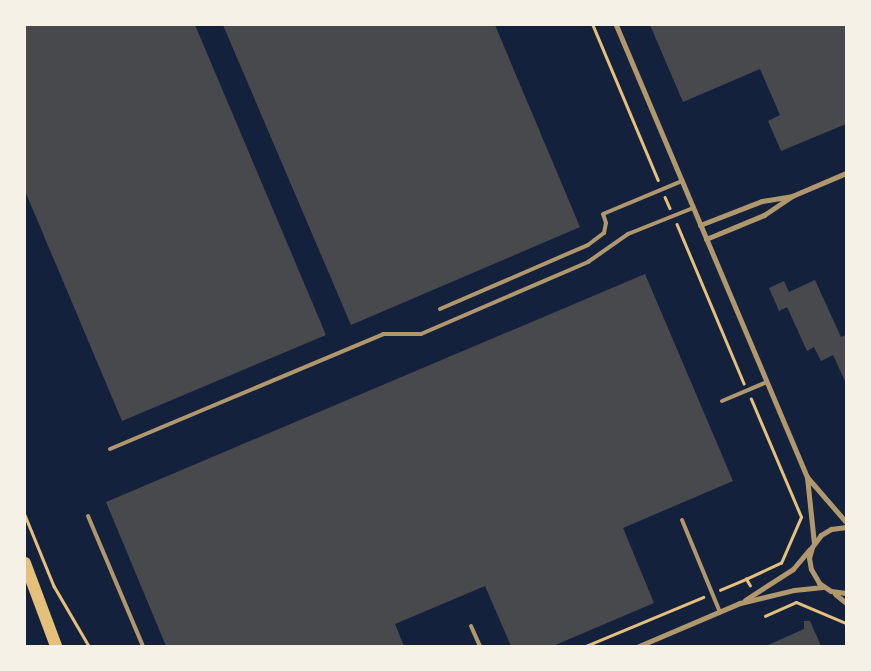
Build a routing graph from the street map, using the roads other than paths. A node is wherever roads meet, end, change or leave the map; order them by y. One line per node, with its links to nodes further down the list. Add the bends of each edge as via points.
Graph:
1 (616, 25): 3 (street)
2 (846, 173): 4 (street)
3 (682, 181): 5 (street); 8 (lane, via 603,214 604,232 588,245)
4 (792, 196): 6 (street, via 762,201); 7 (street, via 764,215)
5 (693, 208): 6 (street); 11 (lane, via 628,234 588,262 422,334 383,334)
6 (700, 225): 7 (street)
7 (706, 240): 9 (street)
8 (440, 309)
9 (767, 382): 10 (lane); 12 (street)
10 (722, 400)
11 (110, 449)
12 (807, 477): 15 (street); 17 (street)
13 (88, 516): 27 (lane)
14 (682, 520): 24 (lane)
15 (846, 522)
16 (846, 527): 17 (street, via 826,532)
17 (813, 546): 19 (street, via 811,569); 22 (street, via 793,569)
18 (25, 563): 26 (highway)
19 (823, 587): 20 (street); 22 (street, via 794,590)
20 (831, 591): 21 (street); 23 (street)
21 (846, 593)
22 (740, 603): 24 (street)
23 (846, 603)
24 (720, 612): 29 (street)
25 (472, 626): 28 (lane)
26 (56, 646)
27 (143, 646)
28 (480, 646)
29 (639, 646)

